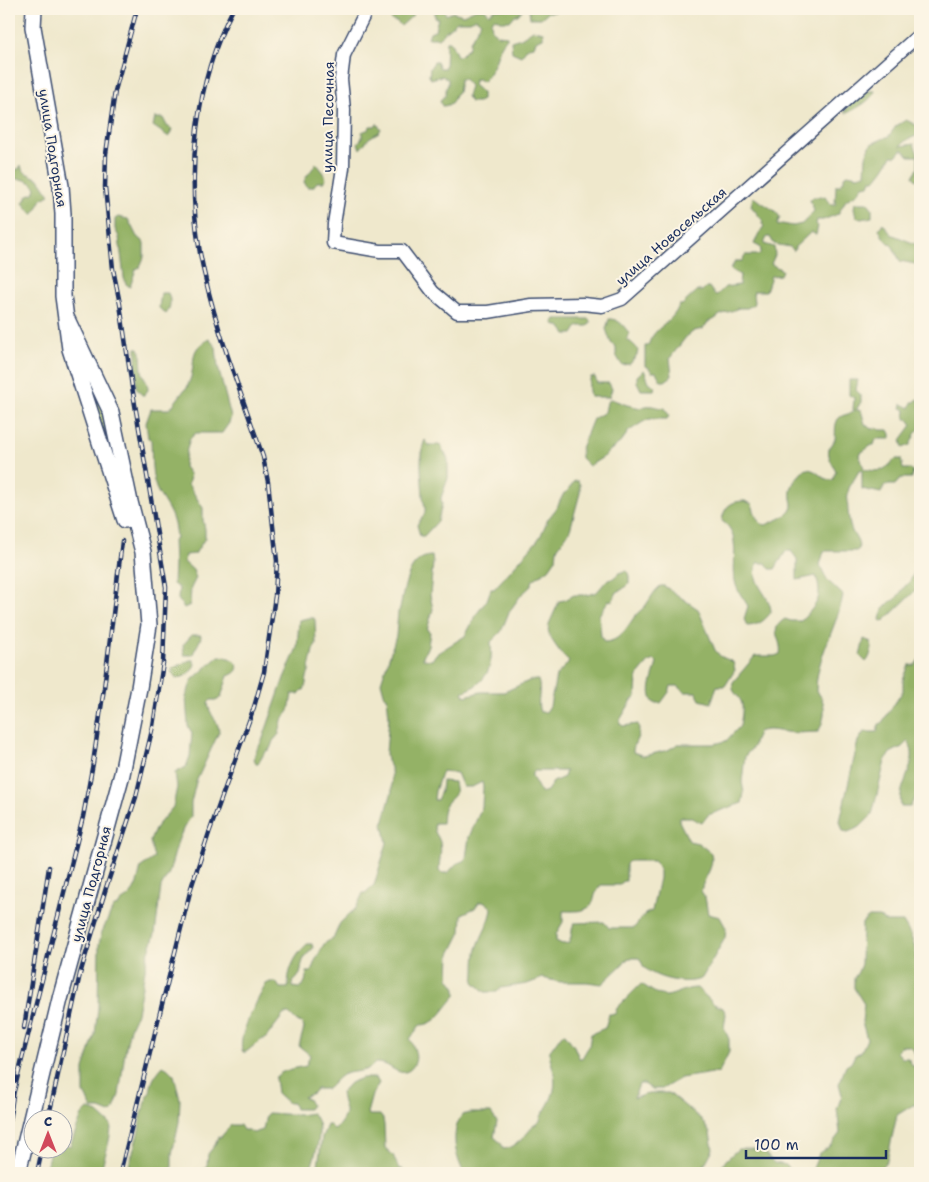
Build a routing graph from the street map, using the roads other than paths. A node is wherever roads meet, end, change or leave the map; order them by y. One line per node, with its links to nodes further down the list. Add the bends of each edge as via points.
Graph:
1 (34, 9): 5 (main road, улица Подгорная, via 33,27 61,186 63,296 70,349 147,593 149,625 122,774 60,999)
2 (367, 9): 4 (street, улица Песочная, via 344,55 340,79 344,110 343,168 334,243)
3 (920, 34): 4 (street, улица Новосельская, via 622,299 602,306 531,306 488,312 457,312 433,292 402,251)
4 (380, 251)
5 (18, 1173)

